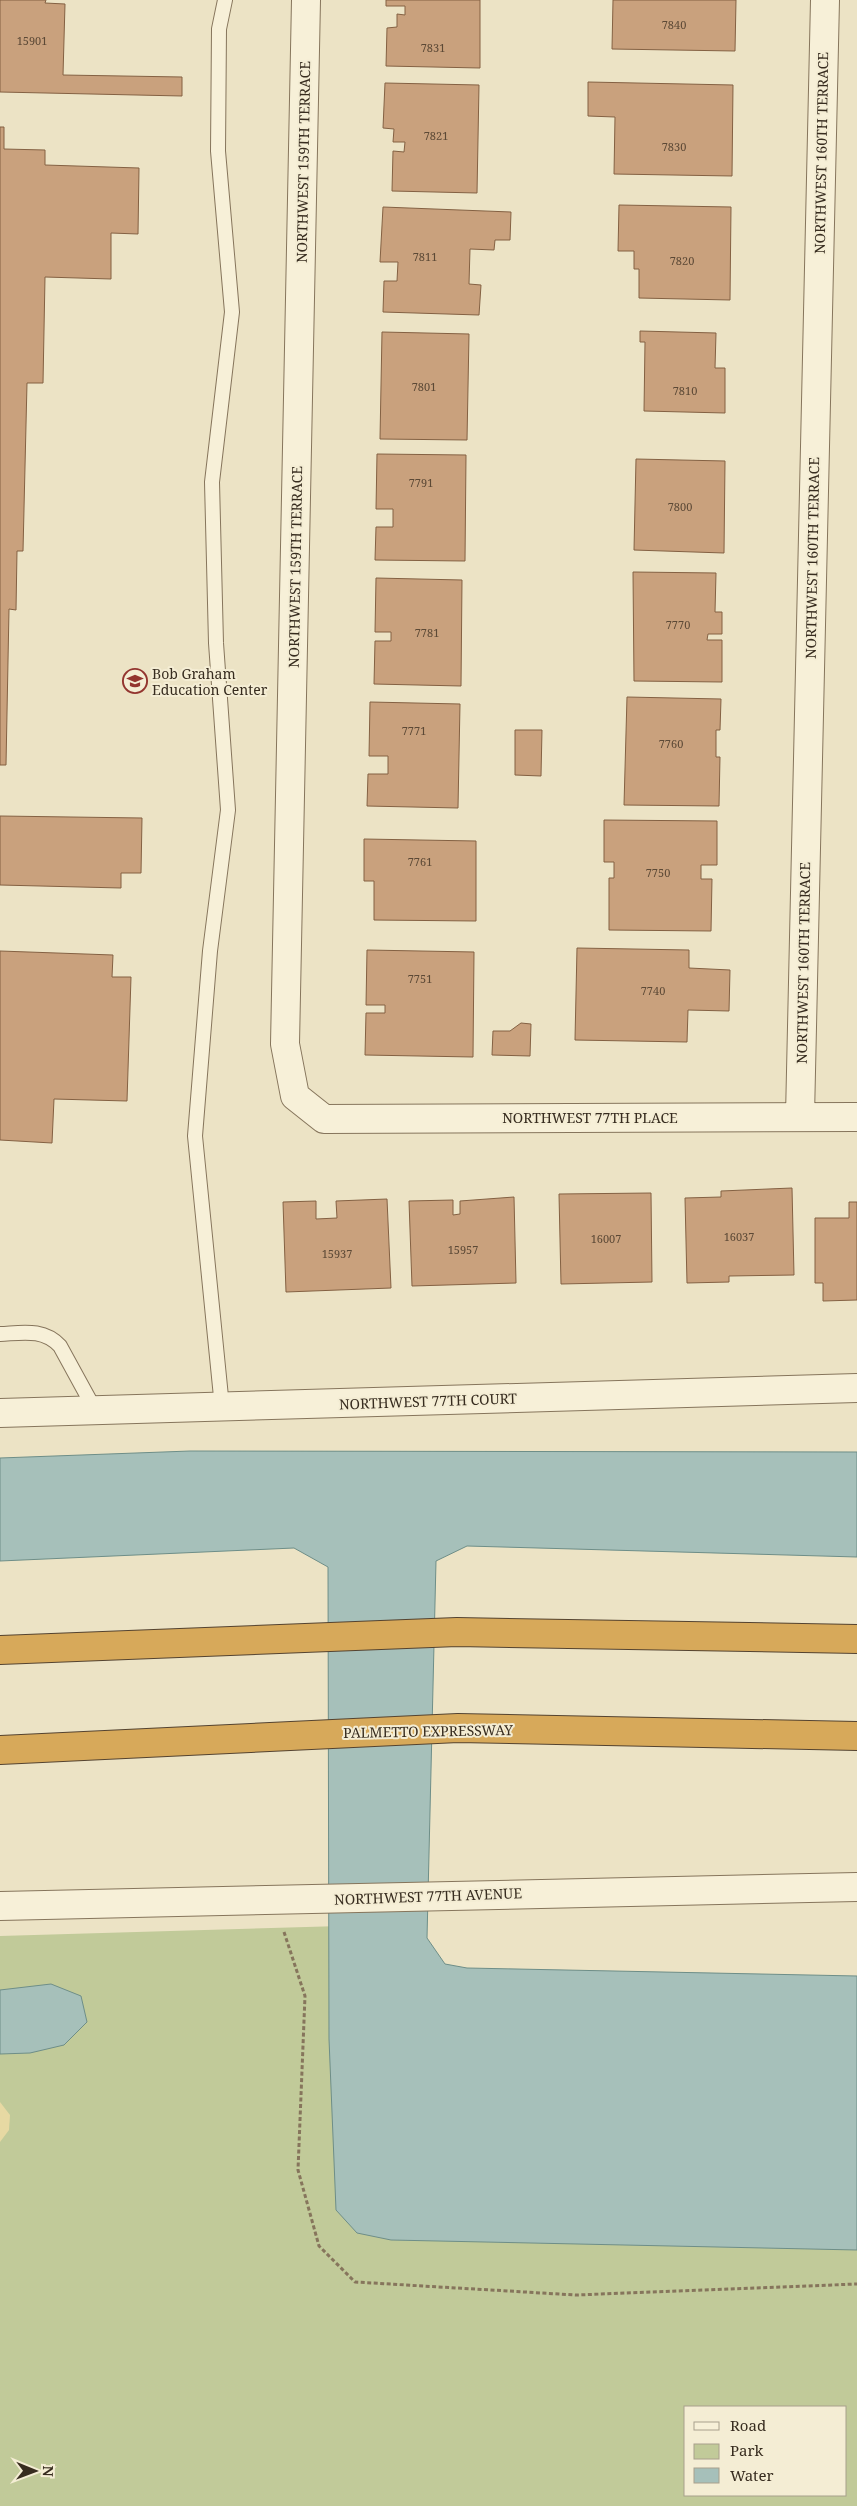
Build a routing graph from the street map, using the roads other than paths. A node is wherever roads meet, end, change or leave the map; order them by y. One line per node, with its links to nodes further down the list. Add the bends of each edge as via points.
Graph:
1 (225, 0): 9 (lane, via 219,29 218,150 232,312 212,482 216,643 228,810 210,951 195,1136)
2 (306, 0): 6 (street, NORTHWEST 159TH TERRACE, via 285,1044 295,1096)
3 (825, 0): 4 (street, NORTHWEST 160TH TERRACE)
4 (800, 1116): 5 (street, NORTHWEST 77TH PLACE); 6 (street, NORTHWEST 77TH PLACE)
5 (857, 1117)
6 (324, 1119)
7 (0, 1334): 10 (lane, via 42,1334 53,1339)
8 (857, 1388): 9 (street, NORTHWEST 77TH COURT)
9 (222, 1406): 10 (street, NORTHWEST 77TH COURT)
10 (95, 1410): 11 (street, NORTHWEST 77TH COURT)
11 (0, 1413)
12 (857, 1639): 13 (highway, via 457,1632)
13 (0, 1650)
14 (857, 1736): 15 (highway, PALMETTO EXPRESSWAY, via 458,1728)
15 (0, 1750)
16 (857, 1887): 17 (street, NORTHWEST 77TH AVENUE)
17 (0, 1906)

